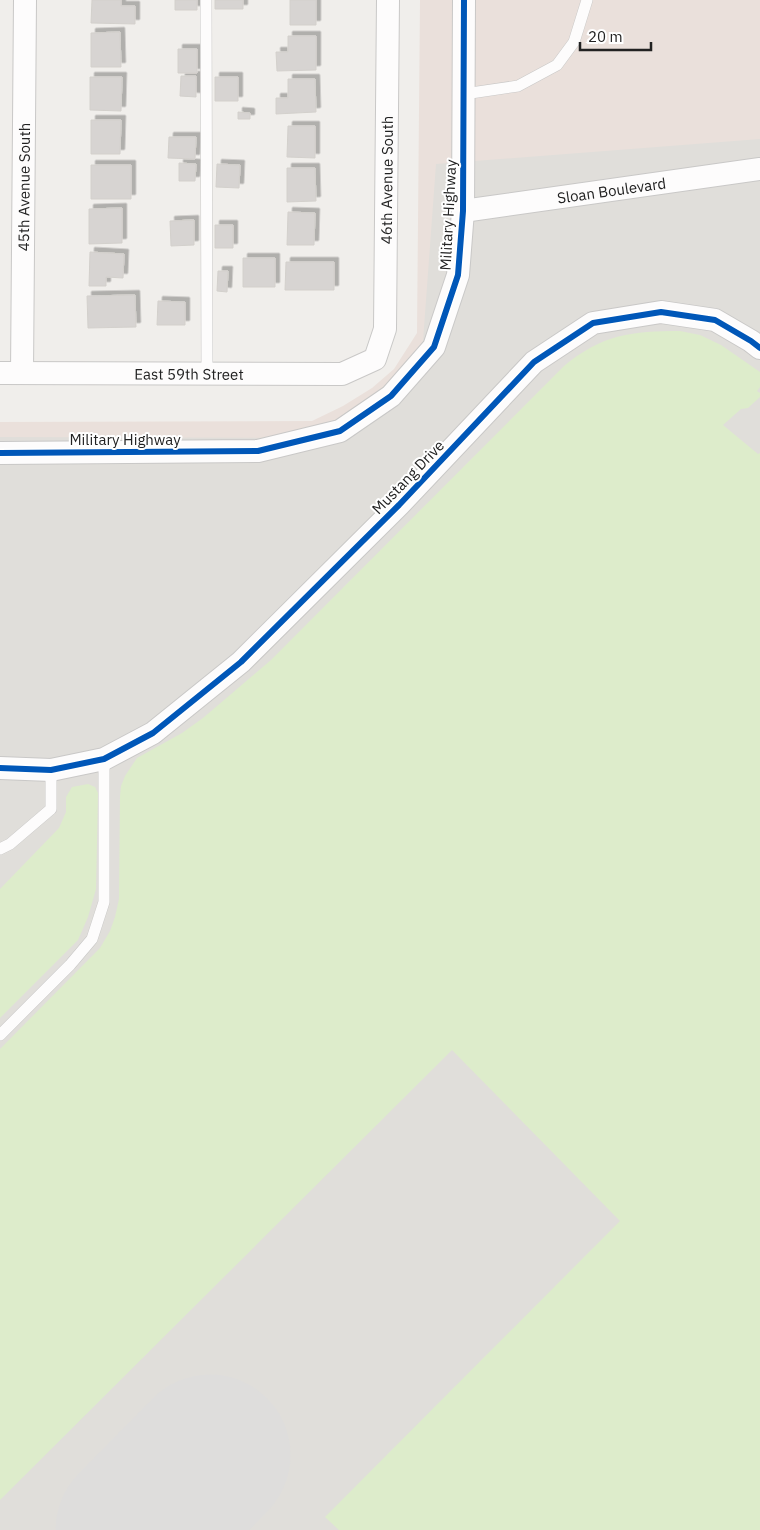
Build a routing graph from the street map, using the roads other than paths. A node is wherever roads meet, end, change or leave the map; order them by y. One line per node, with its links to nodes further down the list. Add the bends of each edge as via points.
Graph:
1 (25, 0): 11 (street, 45th Avenue South)
2 (206, 0): 12 (lane)
3 (388, 0): 10 (street, 46th Avenue South, via 385,329)
4 (464, 0): 6 (street, Military Highway)
5 (587, 0): 6 (lane, via 574,42 557,65 518,86)
6 (464, 94): 8 (street, Military Highway)
7 (760, 169): 8 (street, Sloan Boulevard)
8 (463, 211): 13 (street, Military Highway, via 458,275 434,347 391,396 340,431 258,451)
9 (760, 348): 14 (street, Mustang Drive, via 715,320 706,318 661,312 593,323 534,362 399,504 241,662 153,733)
10 (375, 359): 12 (street, East 59th Street, via 342,374)
11 (11, 373): 12 (street, East 59th Street)
12 (207, 374)
13 (0, 453)
14 (104, 759): 16 (street, Mustang Drive); 18 (lane, via 104,902 92,938 70,965)
15 (0, 768): 16 (street, Mustang Drive)
16 (51, 770): 17 (lane, via 51,809)
17 (0, 849)
18 (0, 1035)

